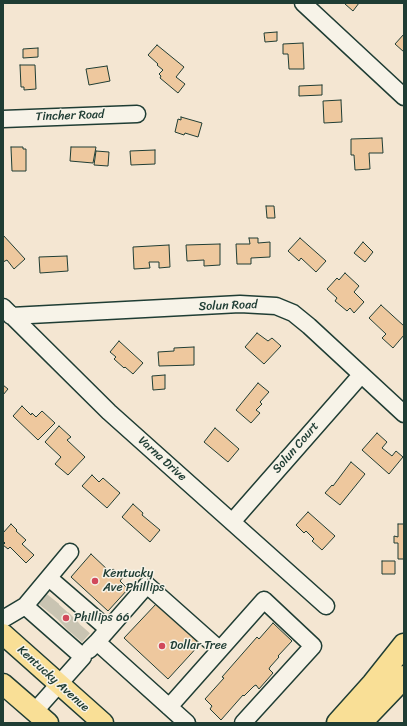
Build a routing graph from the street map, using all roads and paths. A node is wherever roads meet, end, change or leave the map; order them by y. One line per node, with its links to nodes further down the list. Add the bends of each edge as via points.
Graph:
1 (303, 3): 2 (street)
2 (404, 97)
3 (137, 114): 4 (street, Tincher Road)
4 (3, 119)
5 (7, 312): 6 (street, Solun Road, via 276,306 293,313); 8 (street, Varna Drive, via 109,412)
6 (361, 375): 7 (street, Solun Road); 8 (street, Solun Court)
7 (404, 414)
8 (232, 522): 12 (street, Varna Drive)
9 (70, 552): 10 (street)
10 (49, 578): 11 (street); 13 (street)
11 (25, 606): 13 (street); 14 (street)
12 (326, 606)
13 (65, 617): 15 (street); 20 (street)
14 (3, 619)
15 (108, 629): 17 (street); 19 (street, via 147,585)
16 (3, 634): 23 (main road, Kentucky Avenue)
17 (97, 642): 20 (street); 24 (street)
18 (404, 646): 29 (highway)
19 (219, 649): 24 (street); 28 (street, via 264,600 313,646)
20 (83, 657): 23 (street)
21 (404, 677): 30 (highway)
22 (3, 684): 25 (main road)
23 (58, 684): 25 (street); 26 (main road, Kentucky Avenue)
24 (169, 707): 27 (street)
25 (42, 717)
26 (103, 723)
27 (187, 723)
28 (243, 723)
29 (338, 723)
30 (360, 723)

